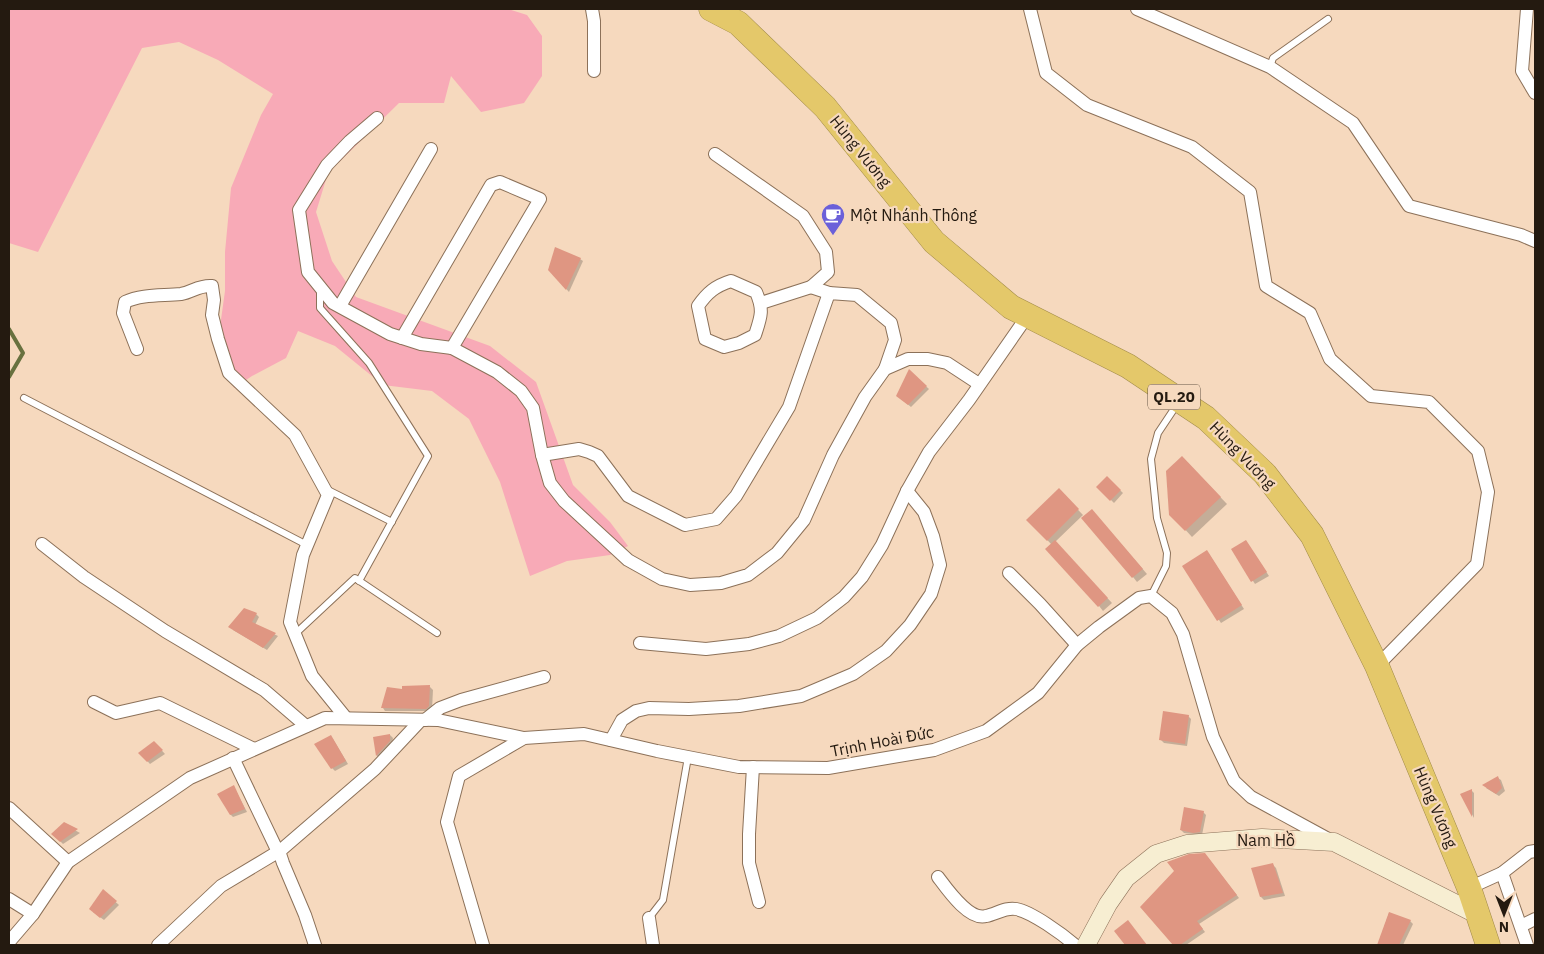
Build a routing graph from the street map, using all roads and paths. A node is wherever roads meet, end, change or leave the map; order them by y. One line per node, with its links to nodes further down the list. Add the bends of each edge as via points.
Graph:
1 (592, 9): 8 (street)
2 (712, 9): 19 (highway, Hùng Vương / QL.20, via 738,23 825,107 934,242 1011,307)
3 (1030, 9): 40 (street, via 1046,72 1087,105 1192,148 1250,192 1266,286 1310,313 1330,359 1372,396 1429,402 1478,451 1488,492 1477,564)
4 (1136, 9): 7 (street)
5 (1527, 9): 9 (street, via 1522,70)
6 (1328, 19): 7 (lane, via 1273,58)
7 (1270, 67): 13 (street, via 1353,123 1409,206)
8 (594, 70)
9 (1535, 93)
10 (377, 118): 14 (street, via 327,165 299,210 308,272)
11 (431, 149): 18 (street)
12 (715, 154): 15 (street, via 803,216 826,252 828,272)
13 (1535, 241)
14 (320, 287): 18 (street, via 333,303); 30 (lane, via 320,308 368,363 428,456)
15 (811, 287): 16 (street); 17 (street)
16 (829, 294): 23 (street, via 857,295 891,323 895,340); 27 (street, via 789,407 736,496 716,519 685,525 628,496 598,456 589,452 579,449)
17 (761, 303): 17 (street, via 761,318 755,335 724,346 705,339 698,306 707,293 731,281 756,292)
18 (340, 306): 20 (street)
19 (1028, 315): 24 (street); 26 (highway, Hùng Vương / QL.20, via 1128,366)
20 (402, 338): 21 (street); 21 (street, via 491,184 500,182 540,199)
21 (452, 348): 27 (street, via 497,372 521,391 533,408)
22 (137, 349): 28 (street, via 123,313 125,302 134,298 184,293 203,285 212,286 212,314 229,373 295,435)
23 (884, 369): 24 (street, via 908,359 928,359 947,363); 27 (street, via 833,455 804,520 777,553 748,575 720,583 690,584 662,579 628,560 564,502 550,483)
24 (979, 384): 29 (street, via 929,452)
25 (24, 398): 32 (lane)
26 (1180, 400): 35 (lane, via 1158,433 1151,459 1157,518 1167,553 1166,566); 40 (highway, Hùng Vương / QL.20, via 1206,418 1265,474 1312,535)
27 (542, 455)
28 (324, 488): 30 (lane); 32 (street, via 328,495)
29 (907, 490): 38 (street, via 882,545 862,577 844,597 817,618 779,636 749,644 706,649); 47 (street, via 924,512 940,565 931,594 910,625 886,651 853,674 801,696 739,706 649,708 636,712 622,720)
30 (392, 522): 34 (lane)
31 (42, 544): 45 (street, via 84,577 165,631 264,690)
32 (307, 545): 36 (street, via 290,622)
33 (1009, 573): 39 (street)
34 (359, 581): 36 (lane, via 355,578); 37 (lane)
35 (1151, 596): 39 (street, Trịnh Hoài Đức, via 1132,602); 53 (street, via 1172,613 1183,634 1213,737 1234,781 1251,797)
36 (295, 634): 43 (street, via 312,676)
37 (437, 634)
38 (640, 643)
39 (1077, 645): 51 (street, Trịnh Hoài Đức, via 1038,693 986,731 934,750 828,768)
40 (1377, 666): 59 (highway, Hùng Vương / QL.20)
41 (544, 677): 44 (street, via 461,700 440,708)
42 (94, 702): 48 (street, via 116,713 160,703)
43 (346, 718): 44 (street); 45 (street, via 325,718)
44 (423, 720): 46 (street, via 438,720); 54 (street, via 375,769)
45 (306, 726): 48 (street)
46 (524, 738): 47 (street, Trịnh Hoài Đức, via 584,734); 70 (street, Trịnh Hoài Đức, via 459,776 448,822)
47 (611, 740): 49 (street, Trịnh Hoài Đức)
48 (254, 749): 50 (street)
49 (688, 757): 51 (street, Trịnh Hoài Đức); 64 (lane, via 663,900)
50 (233, 758): 54 (street); 56 (street, via 190,778)
51 (753, 767): 61 (street, via 749,863)
52 (9, 808): 56 (street)
53 (1334, 842): 63 (street, Nam Hồ); 73 (street, Nam Hồ, via 1262,838 1187,844 1156,854 1126,878)
54 (280, 851): 68 (street, via 221,886); 69 (street)
55 (1535, 851): 57 (street)
56 (68, 862): 62 (street)
57 (1502, 873): 59 (street); 66 (street)
58 (938, 876): 72 (street, via 948,891 977,917 1014,908 1026,912)
59 (1469, 888): 63 (highway, Hùng Vương / QL.20)
60 (9, 899): 62 (street)
61 (759, 902)
62 (33, 914): 67 (street)
63 (1478, 915): 74 (highway, Hùng Vương / QL.20)
64 (649, 918): 71 (street)
65 (1535, 919): 66 (street)
66 (1521, 926): 75 (street)
67 (9, 942)
68 (158, 945)
69 (315, 945)
70 (483, 945)
71 (653, 945)
72 (1075, 945)
73 (1086, 945)
74 (1488, 945)
75 (1527, 945)

